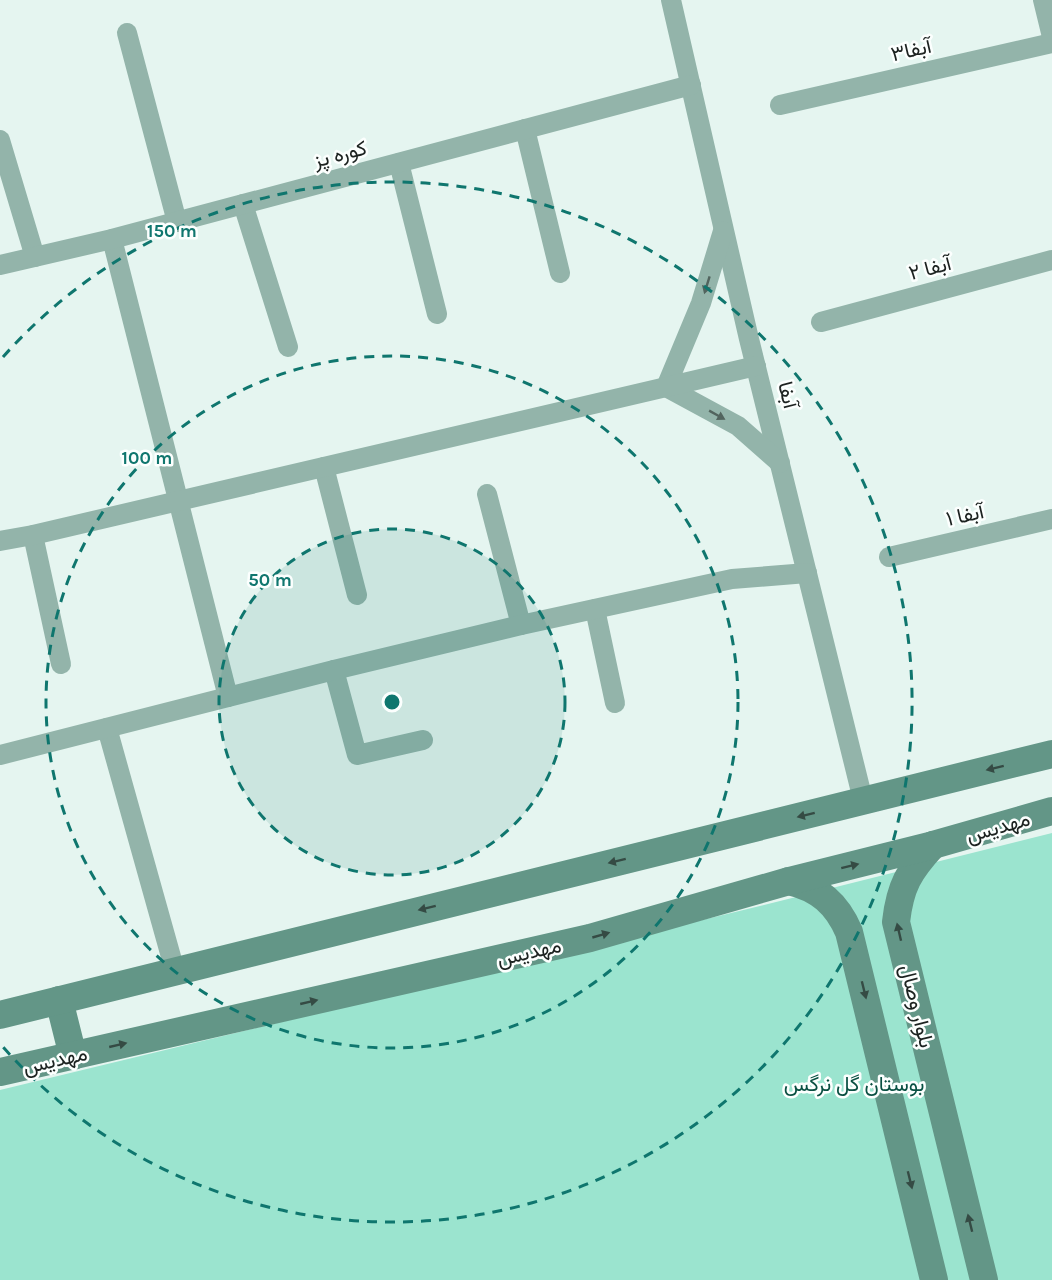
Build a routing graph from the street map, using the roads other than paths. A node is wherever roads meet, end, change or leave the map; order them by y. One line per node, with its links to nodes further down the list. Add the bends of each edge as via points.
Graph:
1 (671, 0): 6 (street, آبفا)
2 (1043, 0): 4 (street)
3 (127, 33): 12 (street)
4 (1052, 37)
5 (1052, 43): 7 (street, آبفا۳)
6 (691, 85): 8 (street, کوره پز); 13 (street, آبفا)
7 (780, 105)
8 (525, 129): 10 (street, کوره پز); 18 (street)
9 (0, 140): 15 (street)
10 (399, 163): 11 (street, کوره پز); 19 (street)
11 (243, 204): 12 (street, کوره پز); 21 (street)
12 (177, 222): 14 (street, کوره پز)
13 (724, 229): 22 (street, آبفا); 23 (street, one-way to 23, via 702,303)
14 (112, 239): 15 (street, کوره پز); 27 (street)
15 (35, 257): 17 (street, کوره پز)
16 (1052, 260): 20 (street, آبفا ۲)
17 (0, 265)
18 (560, 273)
19 (437, 314)
20 (821, 322)
21 (288, 347)
22 (756, 366): 23 (street); 24 (street, آبفا)
23 (666, 387): 24 (street, one-way to 24, via 738,426); 25 (street)
24 (780, 463): 32 (street, آبفا)
25 (324, 467): 27 (street); 33 (street)
26 (487, 494): 35 (street)
27 (179, 501): 29 (street); 38 (street)
28 (1052, 519): 31 (street, آبفا ۱)
29 (33, 535): 30 (street); 36 (street)
30 (0, 541)
31 (889, 557)
32 (807, 573): 34 (street, via 732,579); 44 (street, آبفا)
33 (357, 595)
34 (595, 609): 35 (street); 39 (street)
35 (521, 625): 37 (street)
36 (61, 664)
37 (334, 670): 38 (street); 41 (street, via 357,755)
38 (228, 697): 40 (street)
39 (615, 703)
40 (107, 728): 43 (street); 48 (street)
41 (423, 740)
42 (1052, 754): 44 (street, one-way to 44)
43 (0, 755)
44 (863, 800): 48 (street, one-way to 48)
45 (1052, 811): 46 (street, مهدیس)
46 (933, 845): 47 (street, مهدیس, one-way to 46); 54 (street, بلوار وصال, one-way to 46, via 896,922 907,878)
47 (789, 881): 51 (street, مهدیس, one-way to 47, via 590,938); 53 (street, one-way to 53, via 806,885 825,897 849,932)
48 (175, 971): 49 (street)
49 (58, 1000): 50 (street); 51 (street)
50 (0, 1015)
51 (73, 1056): 52 (street, مهدیس)
52 (0, 1072)
53 (934, 1280)
54 (984, 1280)

